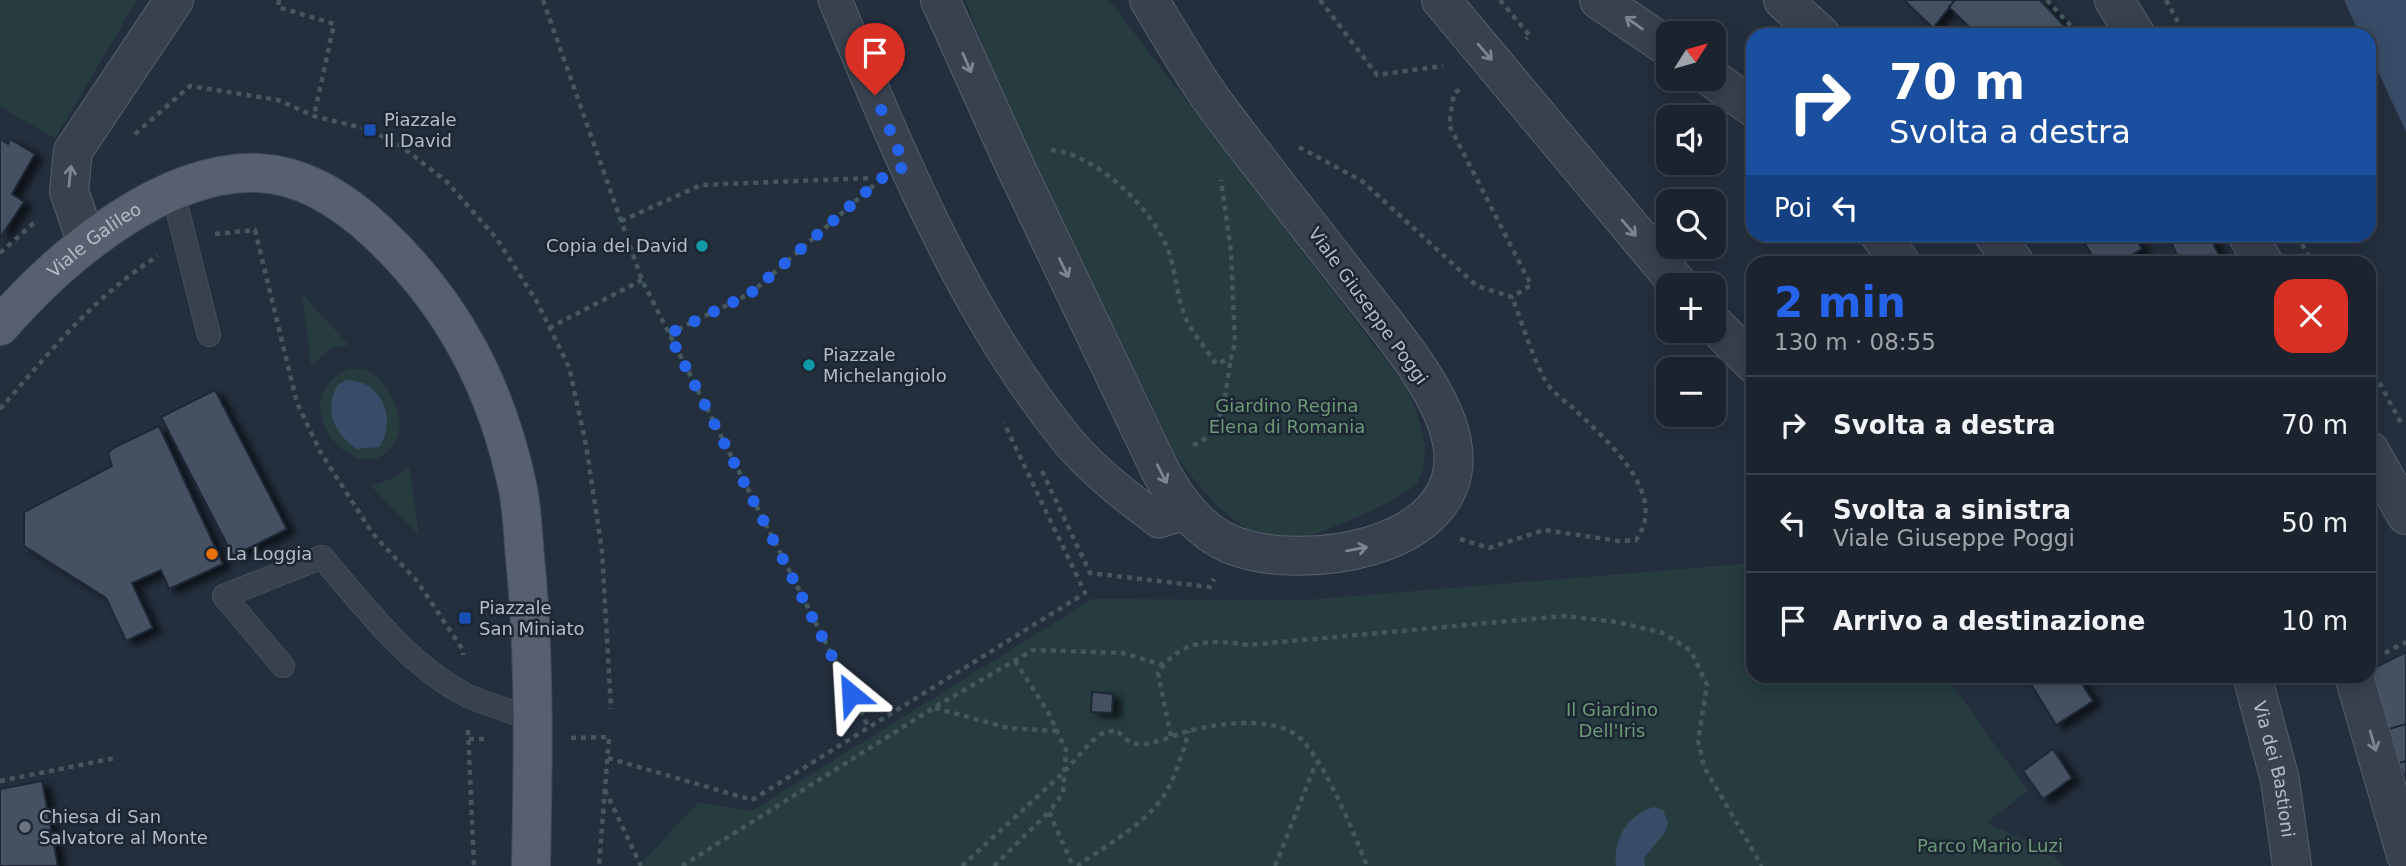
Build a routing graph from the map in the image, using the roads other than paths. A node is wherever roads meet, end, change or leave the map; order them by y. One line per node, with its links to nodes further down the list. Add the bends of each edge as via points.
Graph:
1 (174, 0): 15 (street, one-way to 1, via 69,191 73,151)
2 (835, 0): 22 (street, via 893,172 980,312 1069,441 1112,485 1159,521)
3 (940, 0): 22 (street, Viale Giuseppe Poggi, one-way to 22, via 1171,492)
4 (1149, 0): 22 (street, Viale Giuseppe Poggi, one-way to 4, via 1230,544 1258,551 1299,555 1367,548 1417,525 1438,504 1452,468 1453,450 1439,405 1405,350 1212,100)
5 (1441, 0): 16 (street, one-way to 16)
6 (1600, 0): 11 (street, one-way to 6)
7 (1783, 0): 9 (street)
8 (2114, 0): 10 (street)
9 (1813, 28)
10 (2132, 28)
11 (1656, 39)
12 (1726, 88): 13 (street)
13 (1746, 102)
14 (190, 187): 15 (main road, Viale Galileo, via 123,216); 18 (lane, via 185,241); 27 (main road, via 260,173 297,180 364,219 409,262 445,307 472,354 499,418 519,491)
15 (86, 241): 17 (main road, Viale Galileo)
16 (1669, 273)
17 (0, 326)
18 (209, 335)
19 (1726, 336): 20 (street)
20 (1746, 356)
21 (2376, 462): 23 (street)
22 (1188, 512)
23 (2406, 515)
24 (283, 666): 27 (lane, via 225,596 322,557 390,636 420,661 466,695)
25 (2254, 683): 30 (street, Via dei Bastioni, via 2280,780)
26 (2356, 683): 28 (street, one-way to 28)
27 (533, 719): 29 (main road)
28 (2406, 855)
29 (531, 858)
30 (2292, 866)

